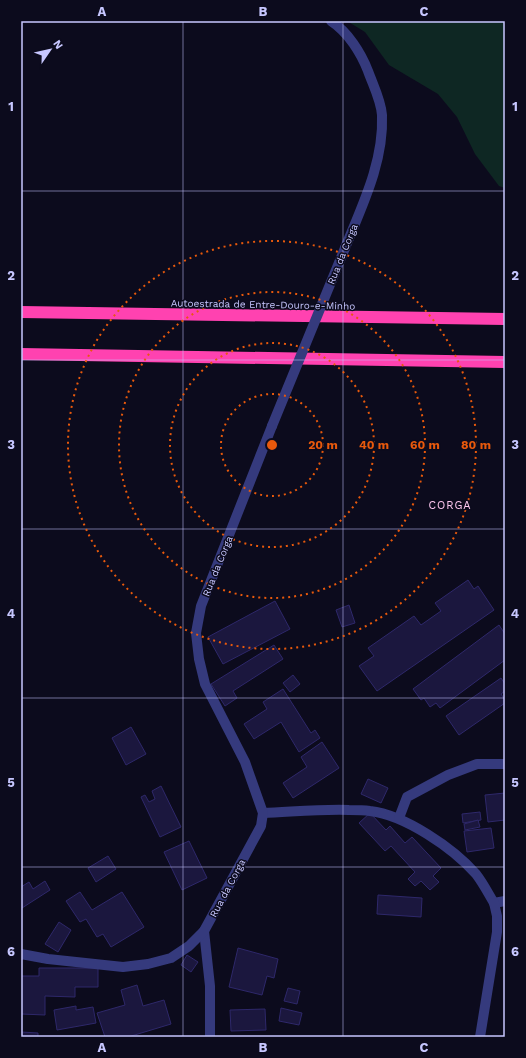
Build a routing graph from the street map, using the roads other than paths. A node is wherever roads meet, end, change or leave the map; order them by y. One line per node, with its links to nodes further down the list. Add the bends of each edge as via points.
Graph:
1 (331, 21): 7 (street, Rua da Corga, bridge, via 349,38 365,63 382,114 380,145 372,183 201,606 196,633 205,684 245,762)
2 (21, 312): 3 (highway, Autoestrada de Entre-Douro-e-Minho)
3 (505, 319)
4 (21, 354): 5 (highway)
5 (505, 362)
6 (505, 764): 8 (street, via 477,764 442,778 407,797)
7 (263, 813): 8 (street, via 370,811); 11 (street, Rua da Corga, via 261,826)
8 (399, 818): 10 (street, via 421,830 468,866 485,886)
9 (505, 901): 10 (street)
10 (494, 902): 14 (street, via 497,932)
11 (204, 931): 12 (street, Rua da Corga, via 189,946 171,958 148,964 123,967); 13 (street, via 210,986)
12 (21, 954)
13 (210, 1037)
14 (480, 1037)

